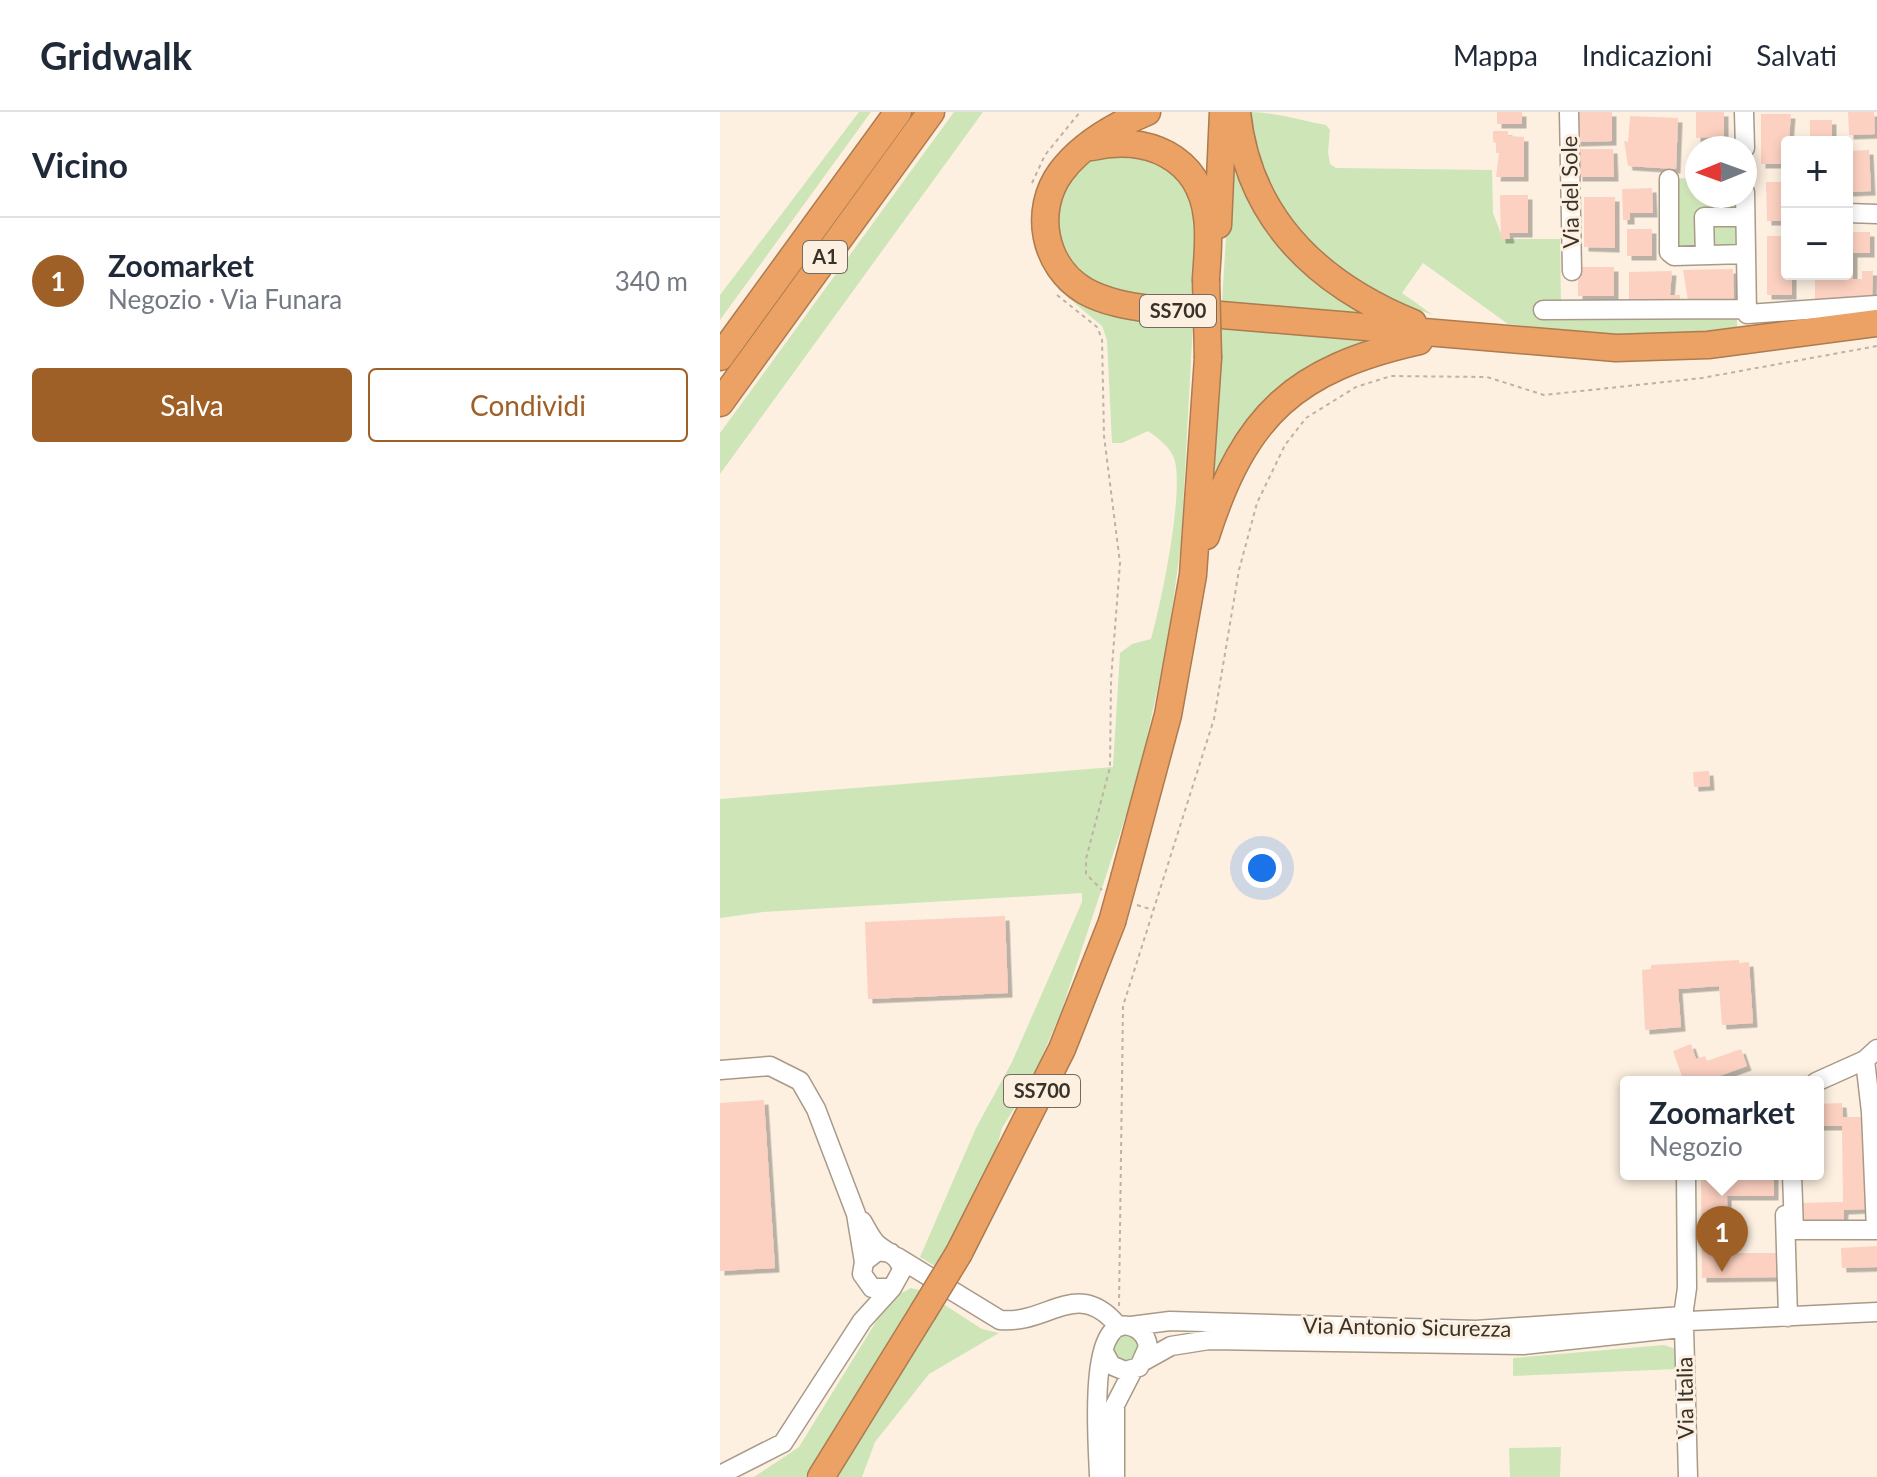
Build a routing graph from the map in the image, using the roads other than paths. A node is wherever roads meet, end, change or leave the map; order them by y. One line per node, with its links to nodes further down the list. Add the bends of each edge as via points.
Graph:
1 (898, 112): 24 (highway, A1)
2 (931, 112): 25 (highway, A1)
3 (1147, 112): 9 (highway)
4 (1223, 112): 18 (highway, SS700)
5 (1237, 112): 23 (highway, via 1257,186 1274,219 1302,254 1365,302)
6 (1569, 112): 17 (street, Via del Sole)
7 (1744, 112): 8 (street)
8 (1745, 136)
9 (1084, 149): 18 (highway, via 1136,143 1158,148 1181,164 1198,185 1207,216); 23 (highway, SS700, via 1054,184 1044,217 1059,268 1084,290 1150,309)
10 (1669, 179): 16 (street, via 1669,252)
11 (1745, 208): 14 (street)
12 (1853, 213): 13 (street)
13 (1877, 214)
14 (1745, 217): 15 (street); 16 (street, via 1704,217)
15 (1746, 254): 16 (street); 20 (street)
16 (1705, 255)
17 (1572, 271)
18 (1211, 280): 26 (highway, SS700, bridge)
19 (1877, 305): 20 (street, via 1747,314)
20 (1747, 309): 21 (street)
21 (1543, 310)
22 (1877, 323): 23 (highway, SS700, via 1665,348)
23 (1442, 335): 26 (highway, via 1373,351 1326,369 1275,407 1236,458)
24 (720, 357)
25 (720, 403)
26 (1193, 575): 50 (highway, SS700, bridge, via 1168,715 1125,875 1062,1049 959,1253)
27 (1871, 1054): 29 (street); 30 (street)
28 (720, 1070): 36 (street, via 770,1066 800,1081)
29 (1824, 1078)
30 (1867, 1079): 31 (street); 35 (street, via 1876,1230 1794,1230)
31 (1824, 1091)
32 (1686, 1180): 45 (street, Via Italia)
33 (1697, 1180): 38 (street)
34 (1784, 1180): 43 (street)
35 (1792, 1180)
36 (856, 1214): 37 (street, via 877,1244); 39 (street)
37 (894, 1255): 39 (street, via 878,1251); 40 (street); 41 (street, via 902,1270)
38 (1699, 1269)
39 (864, 1271): 41 (street, via 879,1290); 44 (street, via 867,1297)
40 (930, 1280): 41 (street); 46 (street, via 1000,1320 1081,1303 1101,1308)
41 (895, 1285): 44 (street)
42 (1877, 1312): 43 (street)
43 (1788, 1317): 45 (street)
44 (862, 1321): 49 (street, via 783,1443)
45 (1685, 1322): 46 (street, Via Antonio Sicurezza, via 1476,1330 1170,1321); 48 (street, Via Antonio Sicurezza, via 1523,1345 1209,1340 1171,1346); 53 (street, Via Italia)
46 (1125, 1327): 47 (street, via 1106,1339); 48 (street, via 1147,1340)
47 (1104, 1352): 48 (street, via 1111,1365); 51 (street, via 1098,1370)
48 (1138, 1366): 52 (street, via 1115,1405)
49 (720, 1475)
50 (821, 1477)
51 (1099, 1477)
52 (1115, 1477)
53 (1688, 1477)

